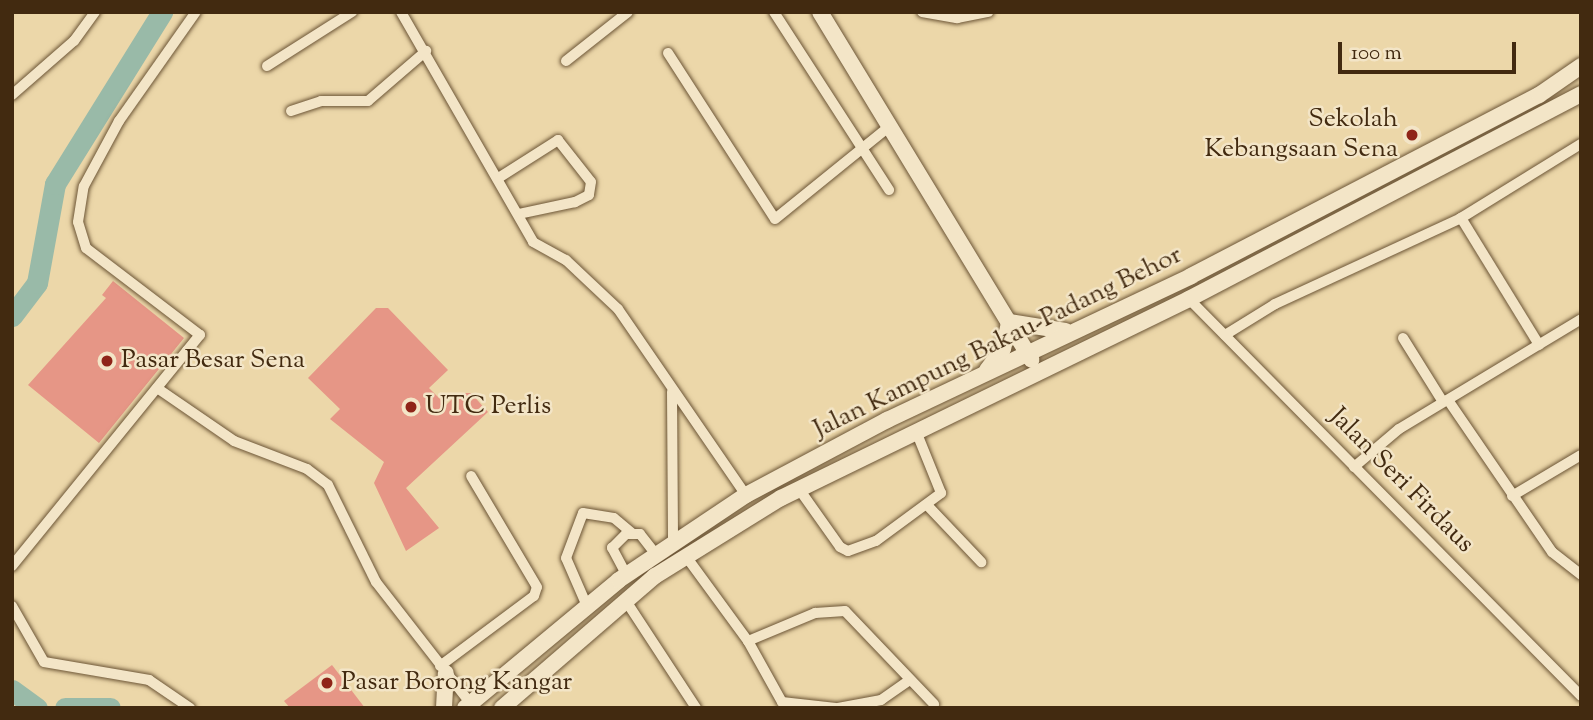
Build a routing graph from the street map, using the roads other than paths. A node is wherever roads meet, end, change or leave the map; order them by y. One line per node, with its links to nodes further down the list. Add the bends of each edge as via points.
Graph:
1 (95, 12): 15 (street, via 74,41)
2 (196, 12): 35 (street, via 119,121 84,186 80,236 99,258 136,280 200,335)
3 (352, 12): 13 (street)
4 (401, 12): 10 (street)
5 (628, 12): 12 (street)
6 (774, 12): 20 (street)
7 (820, 12): 18 (street)
8 (922, 12): 9 (street, via 957,18)
9 (988, 12)
10 (426, 51): 17 (street, via 368,101 320,101); 21 (street)
11 (668, 53): 20 (street, via 775,219)
12 (566, 61)
13 (267, 66)
14 (1581, 66): 28 (street, Jalan Kampung Bakau-Padang Behor, via 1422,157)
15 (12, 95)
16 (1579, 99): 25 (street, Jalan Kampung Bakau-Padang Behor)
17 (291, 111)
18 (890, 126): 20 (street); 27 (street)
19 (1581, 144): 24 (street)
20 (863, 146): 22 (street)
21 (500, 177): 23 (street); 23 (street, via 558,140 591,182 589,195 575,202)
22 (889, 190)
23 (519, 214): 36 (street, via 543,252 566,260 618,309)
24 (1461, 218): 29 (street, via 1275,304); 31 (street)
25 (1189, 299): 29 (street, Jalan Seri Firdaus); 33 (street, Jalan Kampung Bakau-Padang Behor)
26 (1581, 319): 31 (street)
27 (1009, 322): 28 (street); 32 (street); 34 (street, via 1003,349)
28 (1070, 331): 32 (street, Jalan Kampung Bakau-Padang Behor)
29 (1225, 335): 40 (street, Jalan Seri Firdaus)
30 (1403, 338): 37 (street)
31 (1539, 345): 37 (street)
32 (1027, 352): 33 (street); 34 (street, Jalan Kampung Bakau-Padang Behor)
33 (1038, 370): 38 (street, Jalan Kampung Bakau-Padang Behor)
34 (984, 374): 43 (street, Jalan Kampung Bakau-Padang Behor)
35 (157, 388): 51 (street); 58 (street, via 234,441 307,469 328,485 376,583)
36 (672, 392): 43 (street); 47 (street)
37 (1446, 401): 40 (street); 44 (street)
38 (916, 431): 42 (street, Jalan Kampung Bakau-Padang Behor); 45 (street, via 942,487)
39 (1581, 455): 44 (street)
40 (1354, 467): 60 (street, Jalan Seri Firdaus)
41 (471, 476): 58 (street, via 537,587 534,596)
42 (799, 489): 45 (street, via 848,551); 49 (street, Jalan Kampung Bakau-Padang Behor)
43 (746, 495): 47 (street, Jalan Kampung Bakau-Padang Behor)
44 (1512, 496): 53 (street, via 1552,552)
45 (927, 505): 50 (street)
46 (632, 533): 48 (street); 52 (street, via 612,548); 56 (street, via 614,518 583,513 566,558)
47 (673, 541): 48 (street, Jalan Kampung Bakau-Padang Behor)
48 (655, 553): 52 (street, Jalan Kampung Bakau-Padang Behor)
49 (685, 555): 54 (street, Jalan Kampung Bakau-Padang Behor); 57 (street)
50 (981, 562)
51 (12, 566)
52 (626, 574): 56 (street, Jalan Kampung Bakau-Padang Behor)
53 (1581, 575)
54 (625, 601): 65 (street, Jalan Kampung Bakau-Padang Behor); 66 (street)
55 (12, 606): 63 (street, via 44,663 149,680)
56 (587, 606): 62 (street, Jalan Kampung Bakau-Padang Behor)
57 (748, 641): 59 (street, via 815,613 845,611); 67 (street, via 782,702)
58 (443, 669): 62 (street); 64 (street)
59 (908, 681): 61 (street); 67 (street, via 881,700)
60 (1581, 696)
61 (933, 704)
62 (469, 706)
63 (190, 708)
64 (444, 708)
65 (502, 708)
66 (696, 708)
67 (837, 708)

